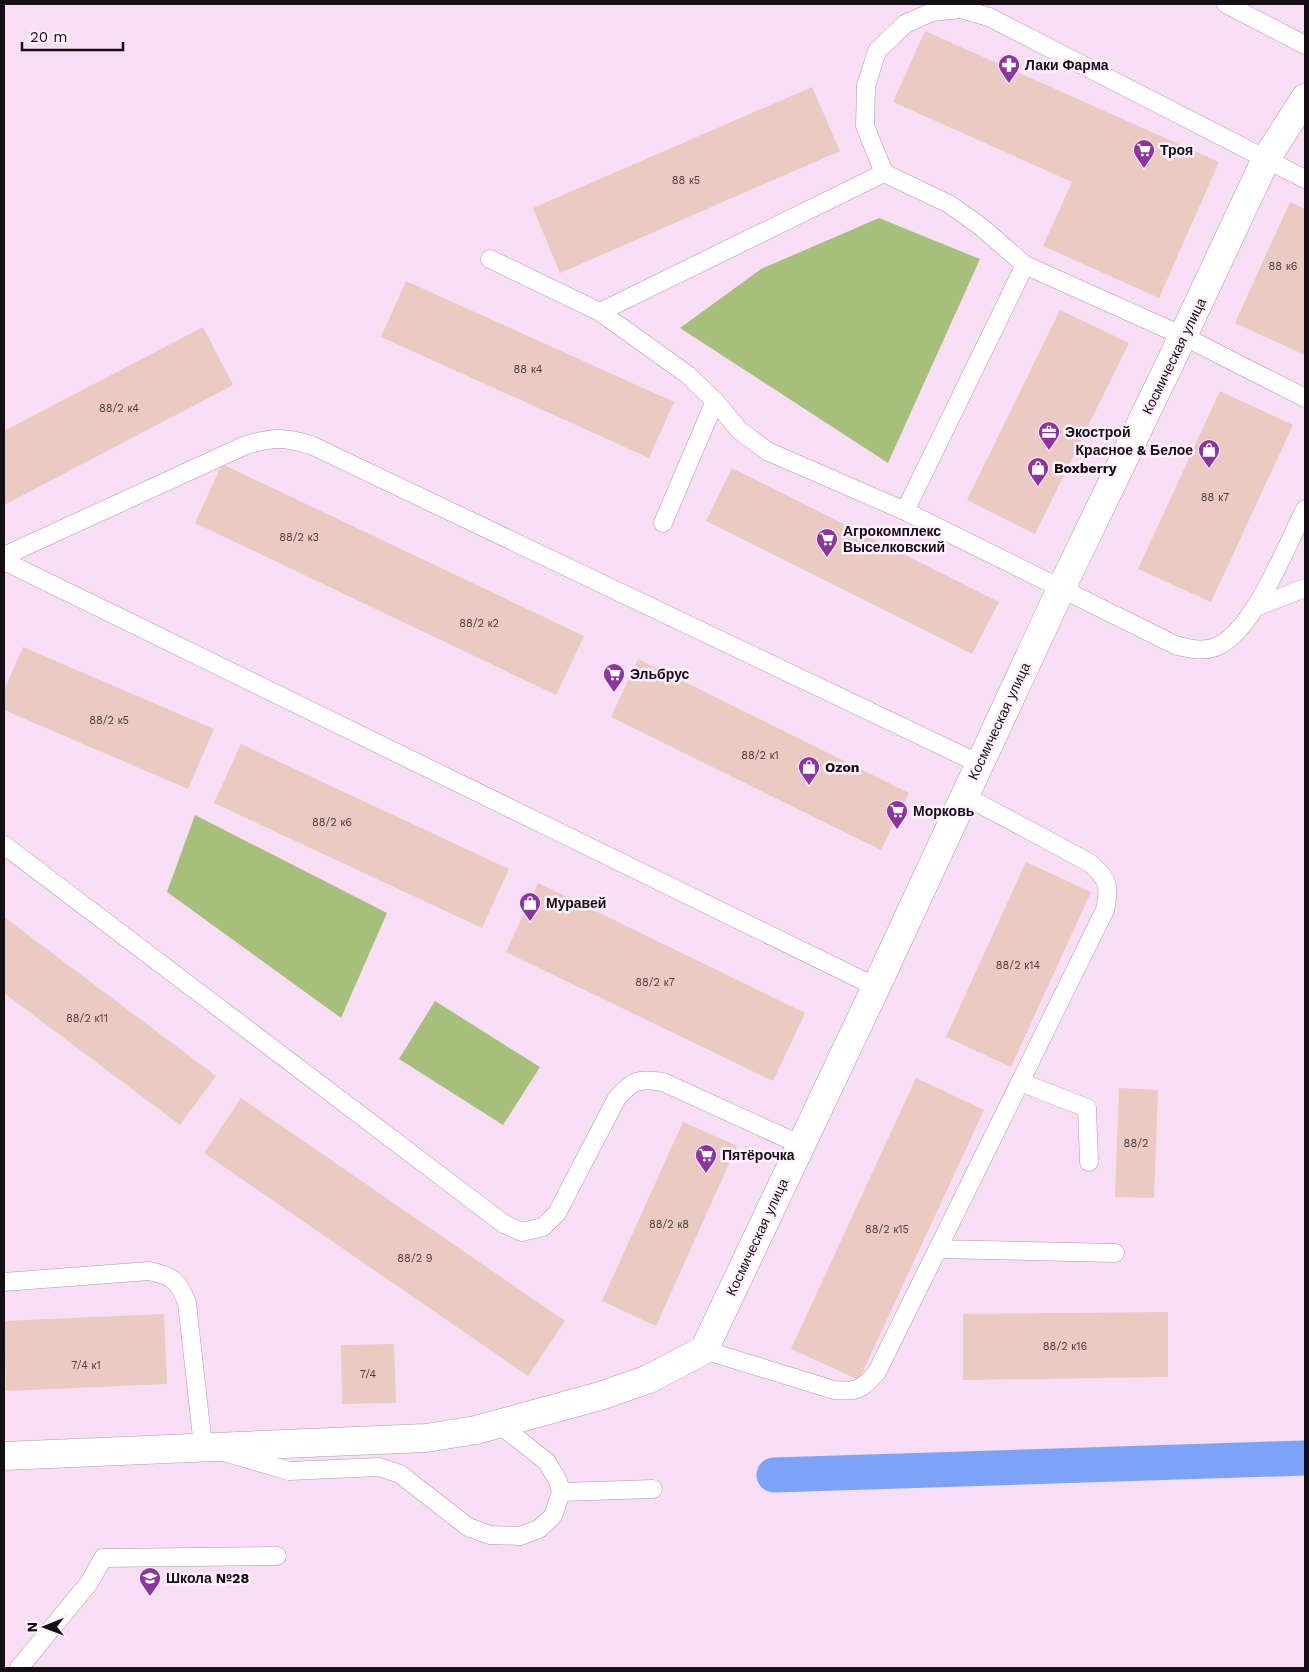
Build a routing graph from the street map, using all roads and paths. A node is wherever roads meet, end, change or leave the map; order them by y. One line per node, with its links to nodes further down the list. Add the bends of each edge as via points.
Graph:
1 (1226, 4): 2 (lane)
2 (1305, 45)
3 (1305, 98): 4 (street, Космическая улица)
4 (1266, 159): 5 (lane, via 989,17 961,10 932,12 905,24 877,51 866,86 865,126); 6 (lane); 10 (street, Космическая улица)
5 (884, 173): 8 (lane, via 948,204 980,226); 9 (lane)
6 (1305, 179)
7 (490, 259): 9 (lane)
8 (1025, 265): 10 (lane); 14 (lane)
9 (600, 312): 12 (lane, via 688,375)
10 (1183, 336): 11 (lane); 19 (street, Космическая улица)
11 (1305, 398)
12 (715, 401): 14 (lane, via 739,430 767,451); 15 (lane)
13 (1305, 509): 20 (lane)
14 (905, 512): 19 (lane)
15 (663, 523)
16 (4, 556): 21 (lane, via 246,445 268,439 290,439 311,445)
17 (4, 562): 24 (lane)
18 (1305, 588): 20 (lane)
19 (1061, 589): 20 (lane, via 1174,645 1197,650 1219,645 1237,631); 21 (street, Космическая улица)
20 (1256, 608)
21 (980, 764): 22 (street, Космическая улица)
22 (964, 796): 24 (street, Космическая улица); 25 (lane, via 1090,863 1104,875 1109,892 1105,910)
23 (4, 845): 26 (lane, via 504,1224 522,1232 543,1227 557,1213 617,1098 629,1085 646,1079 663,1082)
24 (876, 987): 26 (street, Космическая улица)
25 (1020, 1082): 27 (lane, via 1087,1108); 28 (lane)
26 (801, 1145): 31 (street, Космическая улица)
27 (1089, 1162)
28 (938, 1249): 29 (lane); 31 (lane, via 877,1372 866,1385 851,1391 834,1390)
29 (1115, 1253)
30 (4, 1282): 33 (lane, via 149,1271 167,1274 180,1286 187,1302)
31 (704, 1350): 32 (street, via 649,1378 600,1396)
32 (499, 1424): 33 (street, via 426,1438); 36 (lane, via 547,1462)
33 (204, 1446): 34 (street); 36 (lane, via 288,1471 379,1467 400,1474 468,1527 490,1535 520,1536 540,1529 553,1516)
34 (4, 1456)
35 (653, 1489): 36 (lane)
36 (561, 1492)
37 (277, 1556): 38 (lane, via 103,1558 89,1583)
38 (19, 1668)

